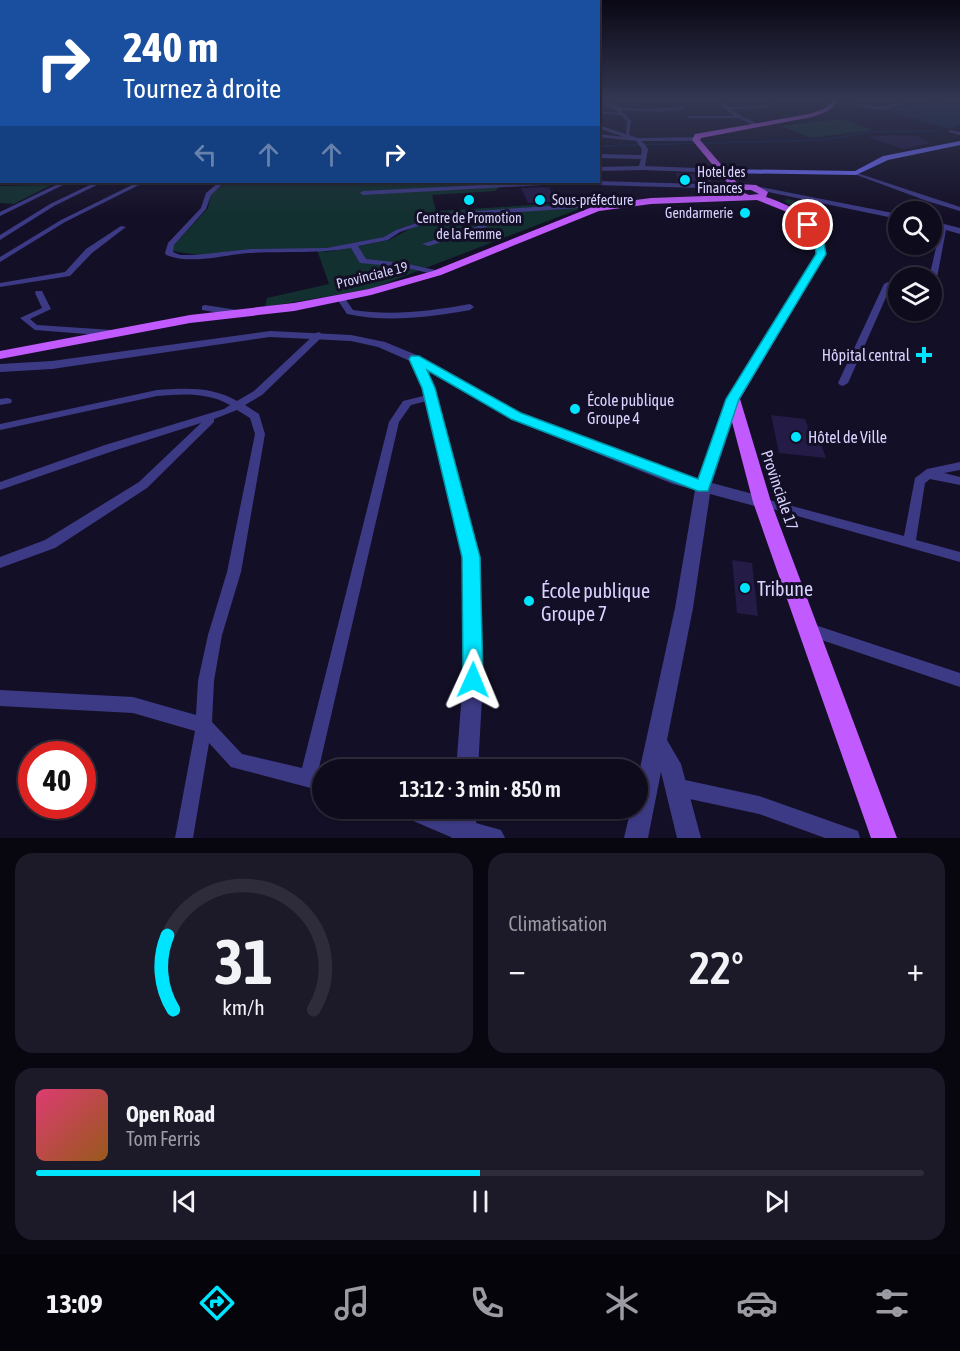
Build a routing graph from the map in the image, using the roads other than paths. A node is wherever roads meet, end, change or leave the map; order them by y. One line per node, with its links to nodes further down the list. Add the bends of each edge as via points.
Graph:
1 (628, 139): 4 (street)
2 (635, 139): 4 (street)
3 (698, 141): 4 (street); 11 (main road)
4 (641, 143): 7 (street)
5 (960, 143): 12 (main road, via 886,158)
6 (600, 156): 7 (street)
7 (645, 157): 9 (street)
8 (600, 168): 10 (street)
9 (642, 168): 10 (street); 11 (street)
10 (625, 170): 14 (street)
11 (722, 171): 12 (main road); 20 (main road)
12 (856, 173): 24 (street)
13 (600, 174): 14 (street)
14 (608, 177): 19 (street)
15 (64, 183): 25 (street)
16 (98, 183): 31 (street, via 52,205)
17 (140, 183): 34 (street, via 63,221)
18 (221, 183): 33 (street, via 208,194 204,208 171,245 169,253 195,257)
19 (620, 185): 20 (street); 21 (street, via 547,183)
20 (747, 192): 22 (main road, Provinciale 19, via 723,200); 26 (street); 51 (main road, via 779,204 808,225 818,237 821,254)
21 (363, 193)
22 (641, 202): 23 (street); 36 (main road, Provinciale 19, via 586,211)
23 (538, 209): 32 (street); 33 (street, via 445,215 386,239)
24 (960, 209)
25 (0, 214)
26 (888, 217)
27 (123, 227): 38 (street, via 89,251 67,274)
28 (942, 228): 30 (street)
29 (943, 230): 30 (street); 35 (street)
30 (960, 232)
31 (0, 238)
32 (426, 244)
33 (354, 246): 36 (street, via 363,261)
34 (0, 260)
35 (935, 267)
36 (437, 273): 40 (main road, Provinciale 19)
37 (888, 284): 49 (street)
38 (0, 285)
39 (39, 293): 44 (street, via 47,309 24,318 34,327)
40 (341, 299): 41 (street, via 350,312 366,315 429,314); 43 (main road, Provinciale 19)
41 (470, 307)
42 (205, 308): 43 (street)
43 (240, 313): 44 (main road, Provinciale 19)
44 (117, 333): 46 (main road, Provinciale 19)
45 (320, 335): 47 (street, via 381,345); 48 (street, via 270,334 52,365); 52 (street, via 258,393)
46 (0, 355)
47 (415, 359): 50 (street); 59 (street, via 516,416)
48 (0, 368)
49 (843, 383)
50 (431, 397): 69 (street, via 407,403 394,422); 70 (street, via 471,557 473,680)
51 (733, 399): 59 (street); 60 (main road, Provinciale 17)
52 (238, 404): 53 (street); 54 (street, via 211,393 174,391); 67 (street, via 255,416 260,434 234,572 206,681)
53 (215, 416): 58 (street); 63 (street, via 143,485 50,544)
54 (0, 427)
55 (960, 466): 56 (street)
56 (928, 474): 57 (street); 61 (street, via 919,481)
57 (960, 481)
58 (0, 486)
59 (703, 487): 60 (street); 68 (street)
60 (762, 502): 61 (street); 64 (main road, Provinciale 17)
61 (909, 542): 62 (street)
62 (960, 557)
63 (0, 563)
64 (809, 629): 65 (street); 81 (main road, Provinciale 17)
65 (960, 680)
66 (0, 698): 67 (street, via 133,705)
67 (204, 725): 71 (street, via 237,761); 76 (street)
68 (656, 742): 72 (street, via 670,764); 78 (street)
69 (320, 759)
70 (468, 759)
71 (312, 779)
72 (676, 787): 79 (street); 80 (street, via 759,804)
73 (427, 819): 75 (street)
74 (464, 819): 75 (street)
75 (463, 835): 77 (street)
76 (184, 838)
77 (493, 838)
78 (636, 838)
79 (689, 838)
80 (851, 838)
81 (884, 838)

